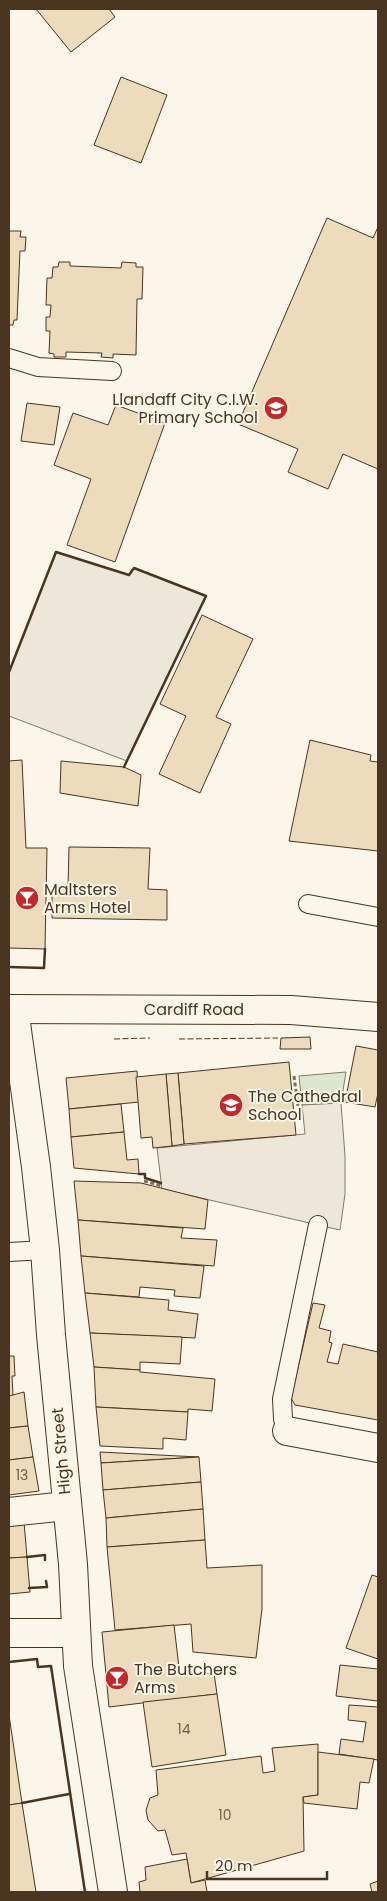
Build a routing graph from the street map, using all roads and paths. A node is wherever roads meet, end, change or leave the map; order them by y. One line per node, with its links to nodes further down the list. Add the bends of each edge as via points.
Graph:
1 (9, 358): 2 (lane, via 38,367)
2 (112, 371)
3 (308, 904): 4 (lane)
4 (378, 917)
5 (11, 1009): 6 (street, Cardiff Road, via 291,1010); 12 (street, High Street, via 36,1167)
6 (378, 1017)
7 (294, 1076): 8 (path)
8 (298, 1106)
9 (144, 1181): 10 (path)
10 (162, 1186)
11 (318, 1225): 14 (lane, via 282,1399)
12 (44, 1250): 13 (lane); 16 (street, High Street)
13 (9, 1252)
14 (287, 1431): 15 (street)
15 (378, 1448)
16 (66, 1506): 17 (street); 19 (street, High Street)
17 (9, 1512)
18 (9, 1632): 19 (street)
19 (76, 1632): 20 (street, High Street, via 82,1697)
20 (113, 1892)

